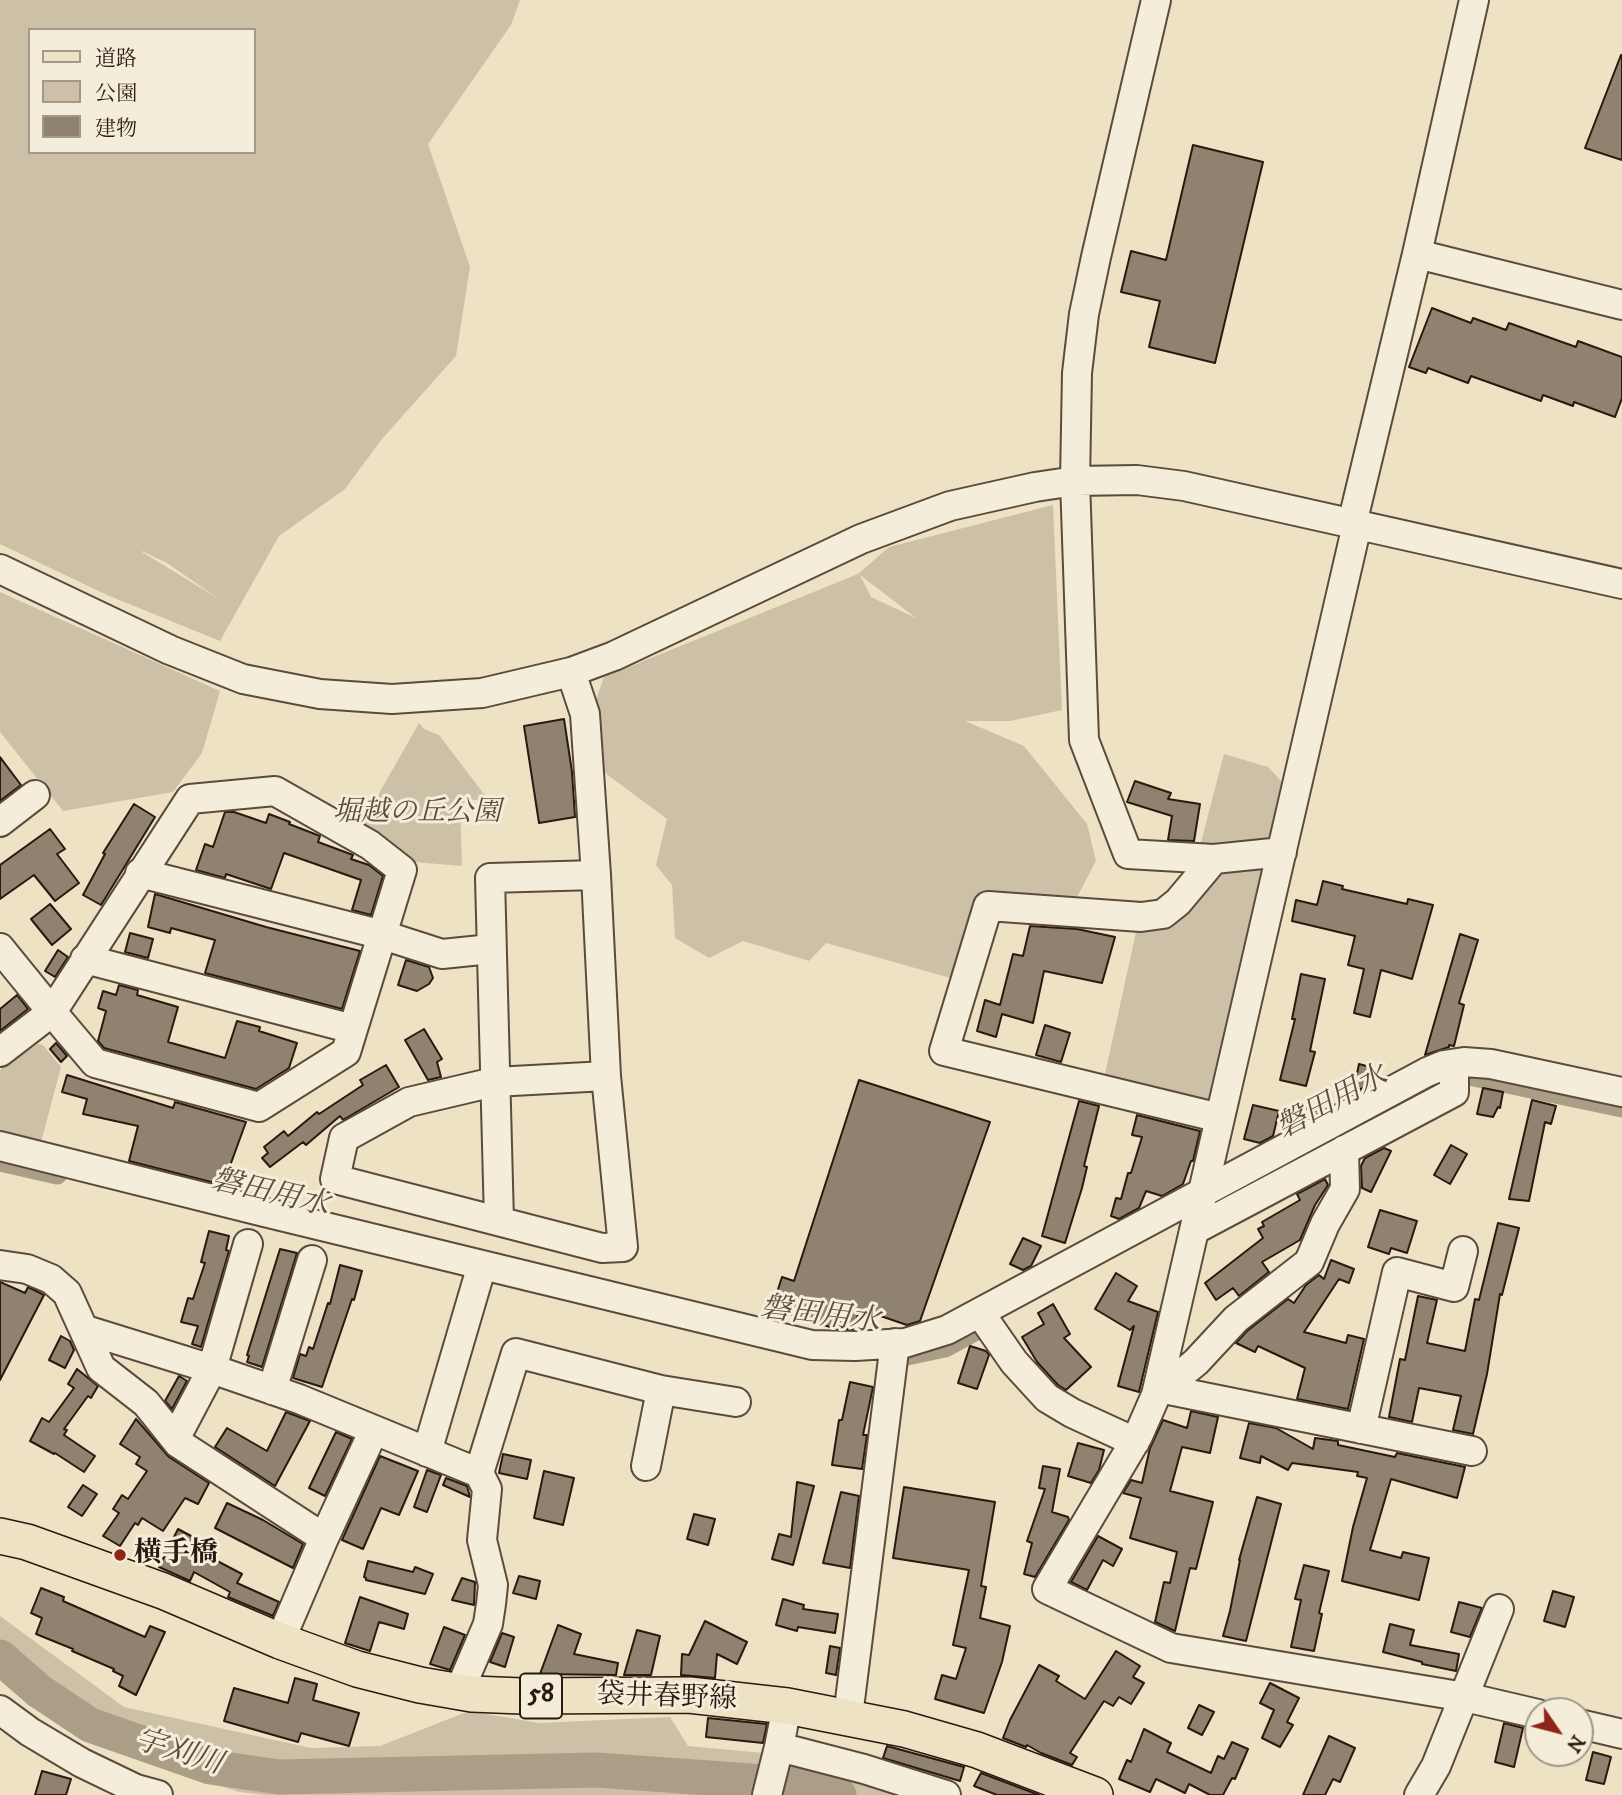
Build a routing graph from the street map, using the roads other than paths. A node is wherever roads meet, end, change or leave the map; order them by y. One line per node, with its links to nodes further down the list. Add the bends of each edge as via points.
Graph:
1 (1156, 0): 5 (street, via 1084,314)
2 (1474, 0): 3 (street)
3 (1417, 254): 4 (street); 6 (street)
4 (1622, 305)
5 (1074, 481): 6 (street, via 1137,480 1184,486); 9 (street, via 950,506 861,539 614,656); 13 (street, via 1084,740 1128,854)
6 (1354, 524): 8 (street); 12 (street)
7 (0, 569): 9 (street, via 170,650 243,679 320,694 393,699 482,693)
8 (1622, 584)
9 (570, 672): 15 (street, via 585,714)
10 (34, 795): 11 (street)
11 (0, 822)
12 (1282, 852): 13 (street); 27 (street)
13 (1214, 859): 27 (street, via 1163,914 1141,917 988,906 944,1051)
14 (140, 873): 16 (street); 16 (street, via 190,799 275,791 370,845 402,870); 19 (street)
15 (596, 875): 18 (street, via 489,878); 24 (street)
16 (383, 935): 18 (street, via 442,954); 21 (street)
17 (0, 948): 20 (street)
18 (491, 949): 25 (street)
19 (85, 959): 20 (street); 21 (street)
20 (52, 1012): 21 (street, via 95,1063 258,1107 346,1052); 22 (street)
21 (353, 1029)
22 (0, 1052)
23 (1454, 1063): 26 (street, via 1492,1064); 29 (street, via 1454,1092); 30 (street, via 1427,1072)
24 (606, 1076): 25 (street); 31 (street, via 623,1247 602,1248)
25 (495, 1082): 31 (street); 31 (street, via 409,1102 344,1138 335,1180)
26 (1622, 1092)
27 (1220, 1118): 30 (street)
28 (0, 1146): 37 (street)
29 (1344, 1150): 32 (street); 44 (street, via 1345,1189 1309,1262 1236,1319 1196,1363)
30 (1203, 1192): 32 (street); 38 (street)
31 (499, 1221)
32 (1194, 1230): 44 (street)
33 (247, 1244): 41 (street)
34 (1463, 1251): 46 (street, via 1454,1287 1397,1272)
35 (312, 1260): 42 (street)
36 (0, 1265): 39 (street, via 51,1279 67,1293)
37 (482, 1265): 40 (street, via 812,1345); 50 (street)
38 (980, 1313): 40 (street, via 947,1330); 49 (street, via 1014,1362 1047,1398)
39 (86, 1330): 41 (street); 48 (street, via 101,1368 146,1403)
40 (895, 1343): 63 (street)
41 (212, 1369): 42 (street); 48 (street)
42 (272, 1390): 47 (street)
43 (661, 1390): 45 (street); 52 (street); 53 (street, via 516,1353)
44 (1160, 1392): 46 (street); 49 (street)
45 (736, 1402)
46 (1361, 1429): 51 (street)
47 (374, 1430): 50 (street); 55 (street)
48 (175, 1439): 55 (street)
49 (1135, 1441): 59 (street, via 1047,1589 1171,1648)
50 (427, 1451): 53 (street)
51 (1472, 1451)
52 (646, 1466)
53 (479, 1473): 58 (street, via 487,1489 482,1540 493,1585 488,1624)
54 (0, 1536): 57 (main road, 袋井春野線 / 58, via 163,1591)
55 (324, 1538): 57 (street)
56 (1499, 1609): 59 (street)
57 (280, 1642): 58 (main road, 袋井春野線 / 58, via 357,1669)
58 (460, 1692): 60 (main road, 袋井春野線 / 58, via 690,1695)
59 (1465, 1697): 62 (street); 71 (street)
60 (786, 1706): 63 (main road, 袋井春野線 / 58); 66 (street)
61 (0, 1710): 67 (street, via 82,1763)
62 (1524, 1711)
63 (848, 1716): 70 (main road, 袋井春野線 / 58, via 977,1750)
64 (1594, 1727): 65 (street)
65 (1622, 1734)
66 (779, 1747): 68 (street); 69 (street)
67 (158, 1795)
68 (767, 1795)
69 (946, 1795)
70 (1095, 1795)
71 (1419, 1795)

